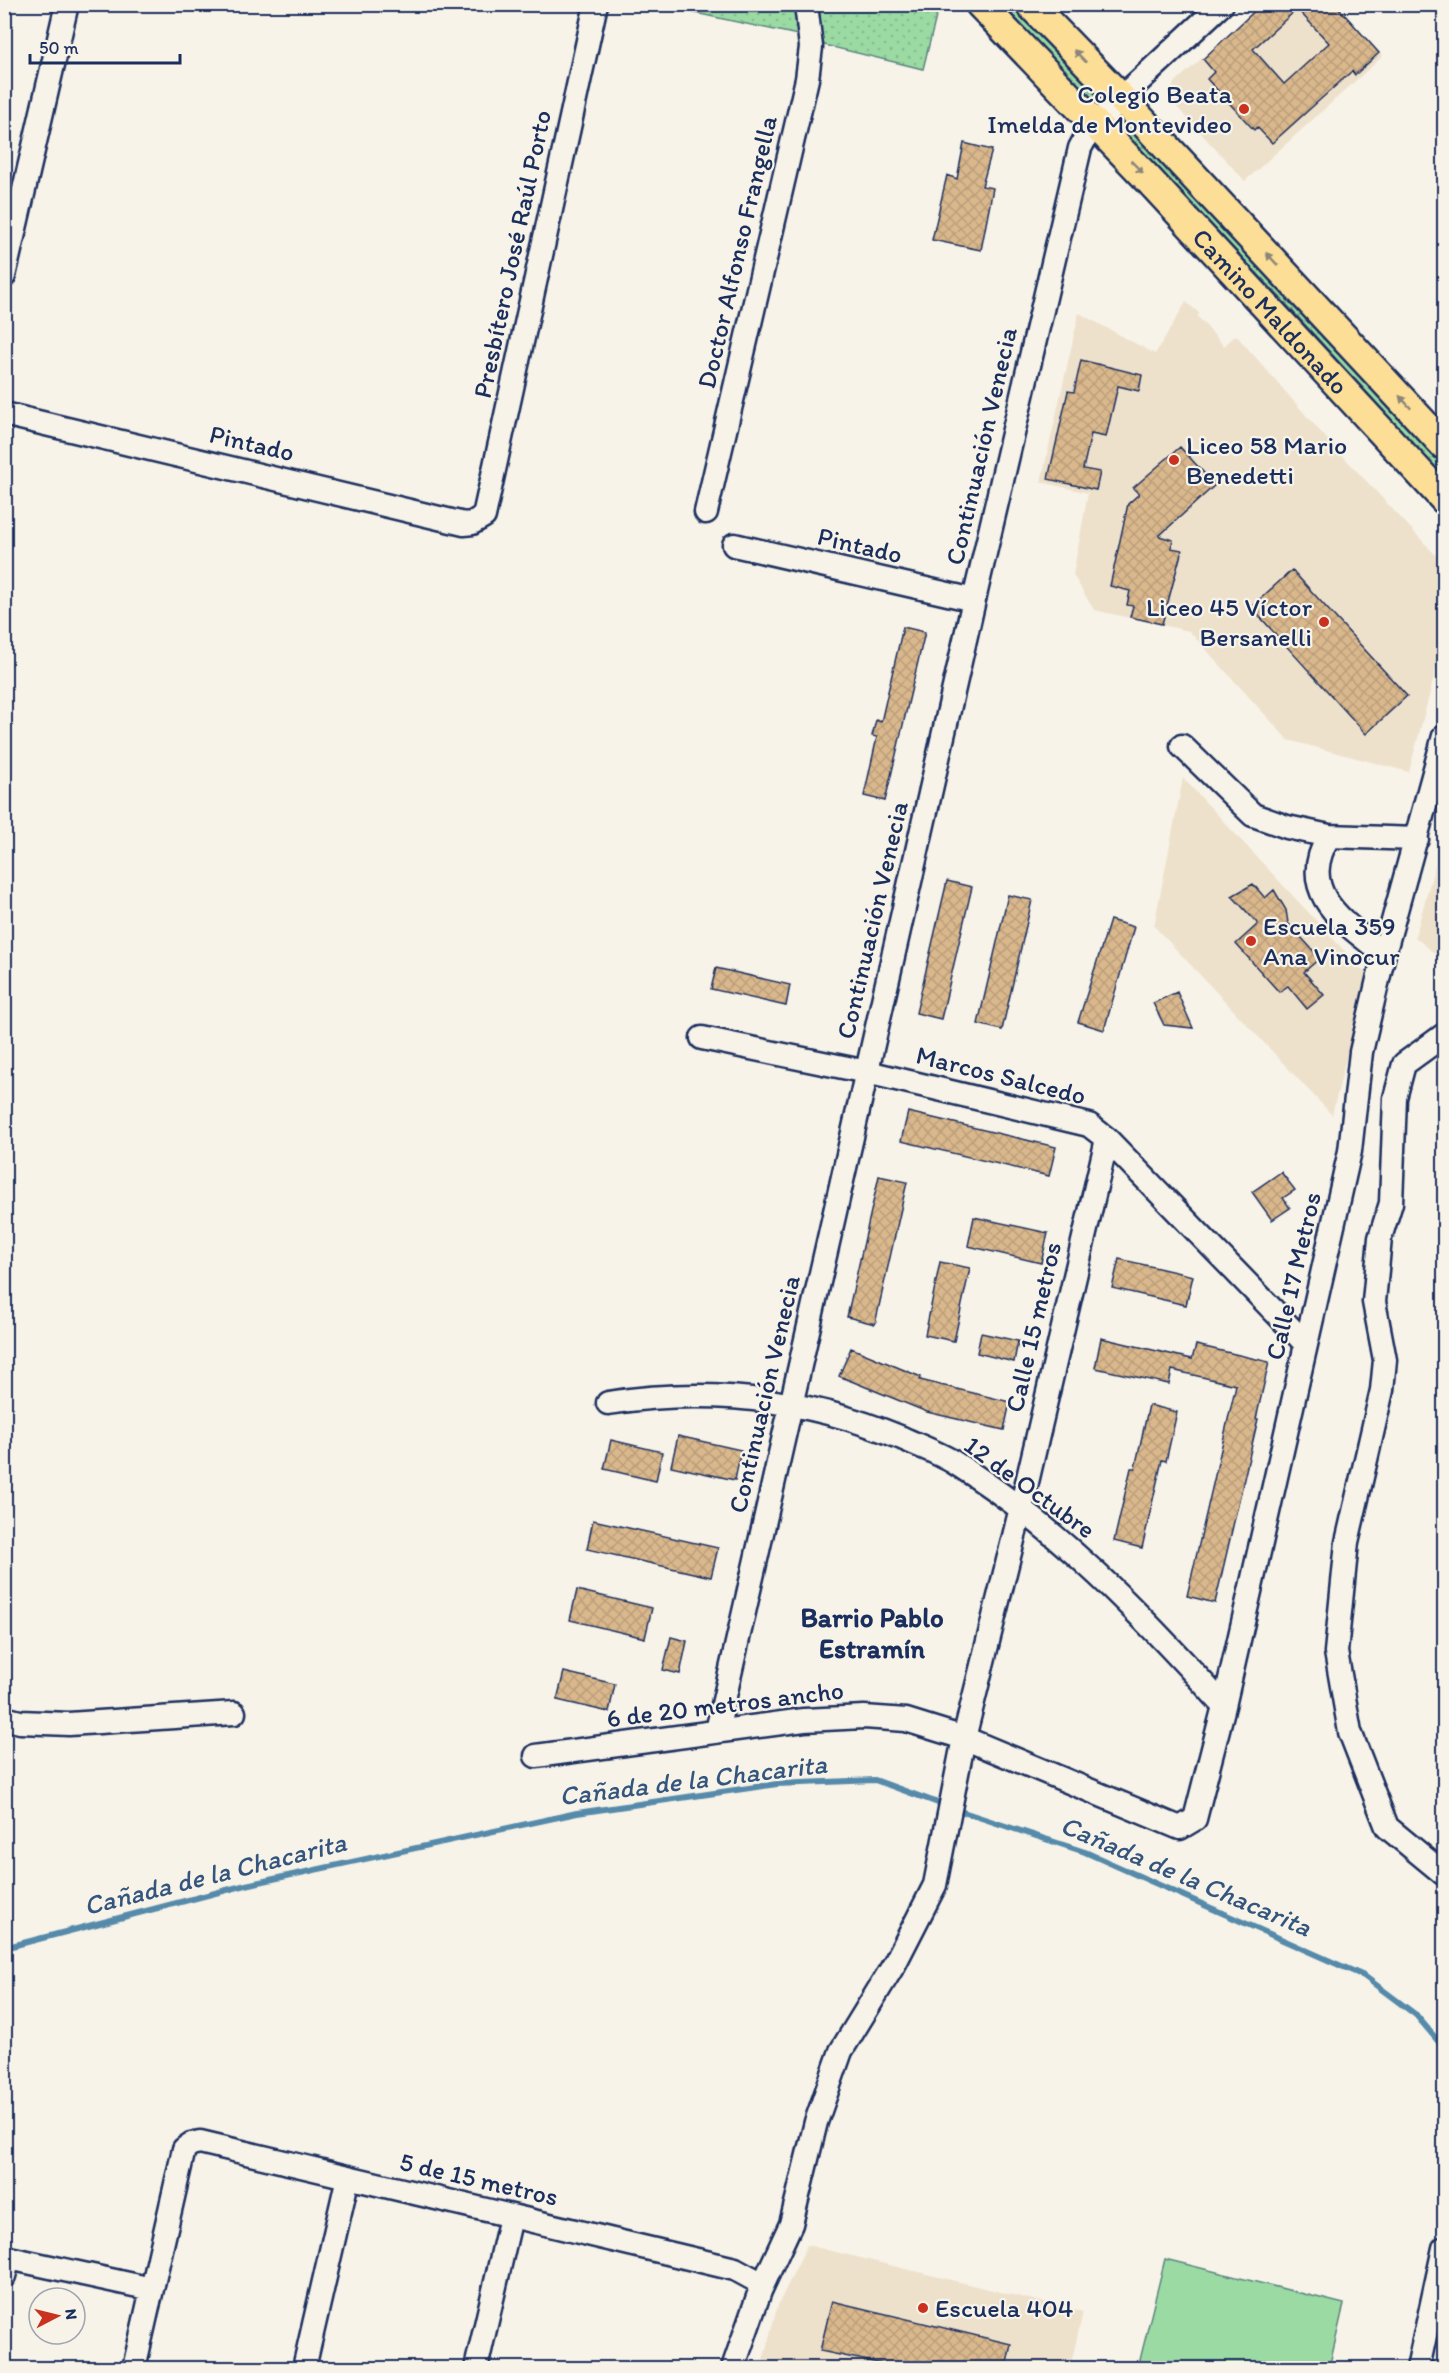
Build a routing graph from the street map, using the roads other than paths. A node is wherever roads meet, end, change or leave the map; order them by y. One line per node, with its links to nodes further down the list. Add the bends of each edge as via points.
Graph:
1 (67, 4): 9 (street)
2 (596, 4): 14 (street, Presbítero José Raúl Porto)
3 (806, 4): 13 (street, Doctor Alfonso Frangella, via 811,47 807,79)
4 (980, 4): 8 (main road, Camino Maldonado)
5 (1030, 4): 7 (main road, Camino Maldonado, one-way to 5)
6 (1222, 4): 7 (street)
7 (1121, 98): 8 (street); 11 (main road, Camino Maldonado, one-way to 7)
8 (1095, 126): 12 (main road, Camino Maldonado, one-way to 12); 16 (street, Continuación Venecia, via 1080,148)
9 (4, 276)
10 (4, 414): 14 (street, Pintado, via 464,524)
11 (1444, 445)
12 (1444, 499)
13 (706, 512)
14 (484, 516)
15 (734, 545): 16 (street, Pintado)
16 (974, 600): 24 (street, Continuación Venecia)
17 (1444, 736): 20 (street, Calle 17 Metros)
18 (1182, 746): 19 (street, via 1253,815)
19 (1329, 836): 20 (street); 21 (street, via 1318,858 1319,890 1342,920)
20 (1417, 838): 21 (street, Calle 17 Metros)
21 (1384, 954): 26 (street, Calle 17 Metros, via 1361,1052 1350,1151)
22 (1444, 1035): 37 (street, via 1404,1064 1395,1098 1391,1203 1380,1238 1374,1302 1385,1360 1382,1390 1347,1542 1336,1652 1350,1732 1387,1827)
23 (702, 1038): 24 (street, Marcos Salcedo)
24 (867, 1072): 25 (street, Marcos Salcedo, via 1089,1125); 28 (street, Continuación Venecia)
25 (1107, 1139): 26 (street, Marcos Salcedo); 29 (street, Calle 15 metros)
26 (1306, 1344): 30 (street, Calle 17 Metros)
27 (608, 1403): 28 (street, 12 de Octubre, via 681,1396)
28 (791, 1403): 29 (street, 12 de Octubre, via 863,1422 909,1441 953,1462); 33 (street, Continuación Venecia)
29 (1021, 1508): 30 (street, 12 de Octubre, via 1107,1582); 34 (street, Calle 15 metros)
30 (1224, 1706): 36 (street, Calle 17 Metros, via 1195,1819)
31 (234, 1713): 32 (street, via 69,1724)
32 (4, 1718)
33 (717, 1731): 34 (street, 6 de 20 metros ancho, via 864,1717 906,1720); 35 (street, 6 de 20 metros ancho)
34 (964, 1738): 36 (street, 6 de 20 metros ancho, via 1180,1828); 42 (street, Calle 15 metros, via 935,1885 895,1962 841,2051 816,2122 790,2224)
35 (536, 1756)
36 (1188, 1825)
37 (1444, 1874)
38 (348, 2177): 39 (street, 5 de 15 metros); 43 (street, 5 de 15 metros, via 200,2142 191,2144 184,2149); 45 (street)
39 (511, 2217): 42 (street, 5 de 15 metros, via 735,2269); 46 (street)
40 (1444, 2248): 48 (street)
41 (4, 2276): 43 (street, via 9,2258)
42 (756, 2284): 47 (street, Calle 15 metros)
43 (152, 2289): 44 (street)
44 (134, 2368)
45 (303, 2368)
46 (476, 2368)
47 (736, 2368)
48 (1418, 2368)

